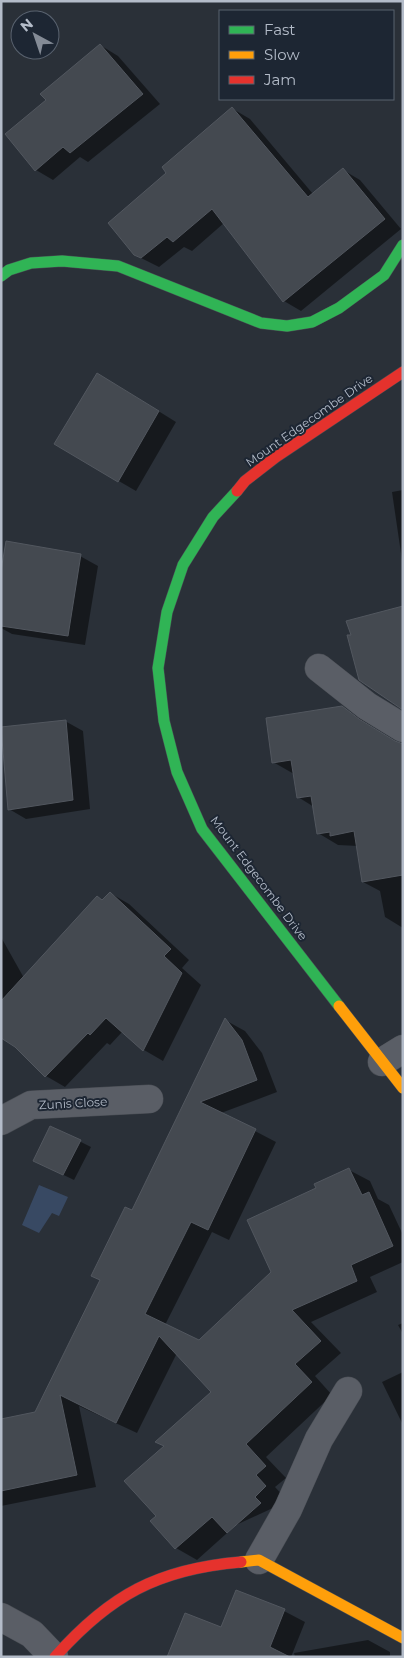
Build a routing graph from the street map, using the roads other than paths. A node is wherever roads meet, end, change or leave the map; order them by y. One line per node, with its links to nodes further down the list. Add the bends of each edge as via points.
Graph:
1 (403, 245): 2 (street, via 384,275 339,308 312,322 287,326 261,323 118,266 62,261 31,263)
2 (1, 276)
3 (403, 372): 6 (street, Mount Edgecombe Drive, via 276,457 245,482 212,516 180,573 166,612 158,668 164,722 177,772 202,829)
4 (319, 668): 5 (street, via 367,706)
5 (403, 728)
6 (393, 1055): 7 (street, Mount Edgecombe Drive)
7 (403, 1088)
8 (149, 1099): 9 (street, Zunis Close, via 31,1105)
9 (1, 1121)
10 (348, 1391): 11 (street, via 319,1439 288,1509)
11 (259, 1560): 13 (street); 14 (street, via 225,1563 157,1578 107,1606)
12 (1, 1616): 14 (street, via 32,1634)
13 (403, 1638)
14 (54, 1657)

